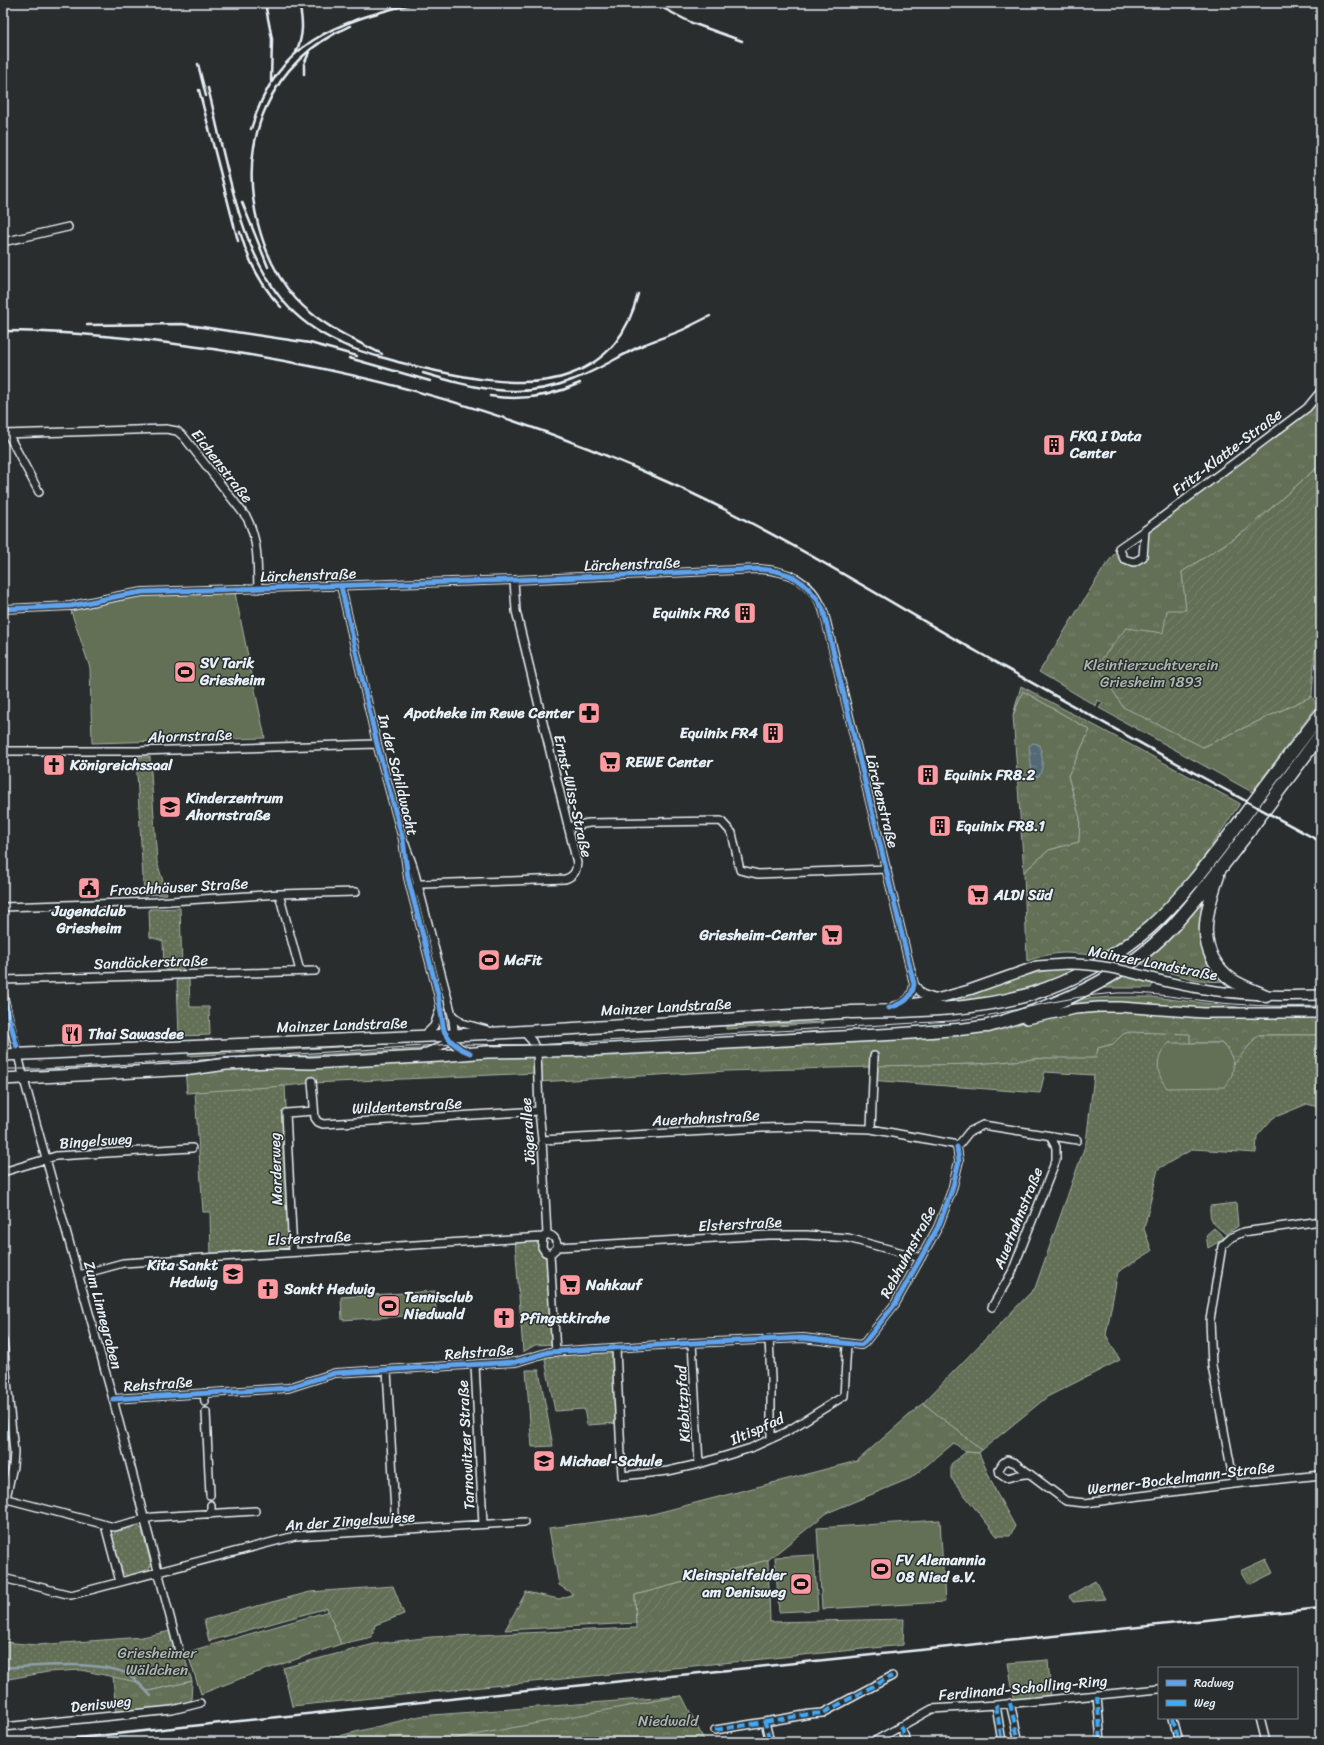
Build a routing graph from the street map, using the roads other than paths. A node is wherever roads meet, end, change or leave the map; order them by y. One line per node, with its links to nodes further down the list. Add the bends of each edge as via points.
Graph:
1 (68, 227): 2 (street)
2 (3, 242)
3 (1321, 391): 6 (street, Fritz-Klatte-Straße, via 1307,408)
4 (6, 434): 5 (street, Eichenstraße); 9 (street, Eichenstraße, via 166,429 176,431 184,437 247,518 256,542)
5 (39, 492)
6 (1145, 530): 6 (street, Fritz-Klatte-Straße, via 1119,548 1124,559 1134,562 1143,557)
7 (514, 580): 8 (street, Lärchenstraße); 15 (street, Ernst-Wiss-Straße, via 516,611); 18 (street, Lärchenstraße, via 758,569 780,571 801,582 811,590 823,609)
8 (341, 586): 9 (street, Lärchenstraße); 13 (street, In der Schildwacht)
9 (258, 589): 10 (street, Lärchenstraße, via 143,592 71,606)
10 (3, 609)
11 (1321, 714): 36 (highway, via 1189,886 1149,928 1126,946 1055,985 1023,995 988,1003 931,1010)
12 (1321, 734): 16 (highway)
13 (378, 744): 14 (street, Ahornstraße, via 137,751); 17 (street, In der Schildwacht)
14 (3, 751)
15 (568, 827): 18 (street, via 589,823 721,821 732,834 740,870 745,872 758,874); 20 (street, Ernst-Wiss-Straße, via 577,863 576,871 570,878)
16 (1250, 830): 32 (highway, via 1222,867 1208,906 1206,936 1208,948 1222,971 1232,980); 39 (highway, via 1187,910 1145,951 1105,979 1062,1001)
17 (403, 840): 19 (street, In der Schildwacht, via 410,854); 23 (street, In der Schildwacht)
18 (887, 869): 29 (street, Lärchenstraße)
19 (418, 884): 20 (street, Ernst-Wiss-Straße); 23 (street); 24 (street, In der Schildwacht)
20 (430, 884): 24 (street)
21 (356, 892): 22 (street, Froschhäuser Straße)
22 (279, 894): 25 (street, Froschhäuser Straße, via 156,902); 26 (street)
23 (413, 895): 34 (street, In der Schildwacht)
24 (423, 902): 38 (street, In der Schildwacht)
25 (3, 907)
26 (300, 971): 27 (street, Sandäckerstraße); 28 (street, Sandäckerstraße)
27 (315, 971)
28 (3, 980)
29 (914, 984): 33 (street, via 922,994); 35 (street, via 908,1000)
30 (3, 995): 46 (street, Zum Linnegraben)
31 (1321, 995): 32 (main road, Mainzer Landstraße)
32 (1266, 996): 33 (main road, Mainzer Landstraße, bridge, via 1200,990 1110,967 1066,964 1037,966)
33 (938, 999): 35 (main road, Mainzer Landstraße)
34 (441, 1008): 42 (street, via 434,1026); 43 (street, In der Schildwacht)
35 (889, 1008): 36 (main road, Mainzer Landstraße)
36 (851, 1012): 40 (main road, Mainzer Landstraße)
37 (1321, 1013): 39 (main road, via 1204,1014 1120,1007 1054,1013)
38 (452, 1015): 41 (street, via 462,1023); 43 (street, In der Schildwacht)
39 (988, 1026): 44 (main road, via 897,1034)
40 (523, 1031): 41 (main road, Mainzer Landstraße); 44 (street)
41 (497, 1033): 43 (main road, Mainzer Landstraße)
42 (424, 1036): 43 (main road, Mainzer Landstraße); 46 (main road, Mainzer Landstraße)
43 (449, 1036): 45 (street, via 461,1049); 49 (street, via 439,1048)
44 (537, 1051): 45 (main road); 54 (street, Jägerallee)
45 (470, 1052): 49 (main road)
46 (18, 1054): 47 (main road, Mainzer Landstraße); 51 (street, Zum Linnegraben)
47 (3, 1055)
48 (874, 1056): 55 (street)
49 (412, 1057): 51 (main road, via 240,1064)
50 (3, 1079): 51 (main road)
51 (24, 1079): 61 (street, Zum Linnegraben)
52 (312, 1081): 53 (street)
53 (314, 1111): 54 (street, Wildentenstraße, via 315,1118 323,1124); 66 (street, Marderweg, via 286,1113)
54 (539, 1111): 57 (street, Jägerallee)
55 (871, 1129): 57 (street, Auerhahnstraße, via 763,1128); 59 (street, Auerhahnstraße, via 921,1137 953,1144)
56 (1050, 1136): 58 (street); 59 (street, via 983,1125 969,1132); 70 (street, Auerhahnstraße, via 1056,1148 1056,1160 1016,1260)
57 (542, 1140): 64 (street, Jägerallee)
58 (1077, 1140)
59 (956, 1147): 68 (street, Rebhuhnstraße, via 959,1161 952,1190 938,1227)
60 (192, 1148): 61 (street, Bingelsweg, via 68,1155)
61 (46, 1159): 62 (street, Bingelsweg); 69 (street, Zum Linnegraben)
62 (3, 1172)
63 (1321, 1221): 88 (street, via 1243,1232 1222,1246 1210,1320 1212,1366)
64 (545, 1236): 65 (street, via 552,1235); 66 (street, Elsterstraße); 67 (street, Jägerallee, via 542,1247)
65 (558, 1247): 67 (street); 68 (street, Elsterstraße, via 807,1235 848,1238)
66 (293, 1252): 69 (street, Elsterstraße, via 123,1263)
67 (550, 1254): 76 (street, Jägerallee)
68 (921, 1258): 74 (street, Rebhuhnstraße, via 895,1304 865,1342 856,1346)
69 (79, 1275): 80 (street, Zum Linnegraben)
70 (992, 1307)
71 (769, 1339): 73 (street, Rehstraße); 74 (street, Rehstraße, via 803,1338); 84 (street)
72 (3, 1341): 82 (street)
73 (692, 1343): 75 (street, Rehstraße); 85 (street, Kiebitzpfad)
74 (847, 1344): 84 (street, Iltispfad, via 844,1396)
75 (616, 1349): 76 (street, Rehstraße); 85 (street, Iltispfad, via 622,1476 668,1471)
76 (556, 1352): 77 (street, Rehstraße, via 538,1354 516,1362)
77 (475, 1365): 78 (street, Rehstraße); 96 (street, Tarnowitzer Straße)
78 (387, 1370): 79 (street, Rehstraße, via 335,1373 288,1388); 98 (street)
79 (204, 1393): 80 (street, Rehstraße); 81 (street)
80 (113, 1399): 94 (street, Zum Linnegraben)
81 (205, 1402)
82 (7, 1409): 90 (street, via 14,1452)
83 (206, 1412): 89 (street)
84 (771, 1439): 85 (street, Iltispfad)
85 (699, 1464)
86 (1028, 1474): 88 (street, Werner-Bockelmann-Straße, via 1066,1501 1079,1503)
87 (1321, 1475): 88 (street, Werner-Bockelmann-Straße)
88 (1234, 1484)
89 (210, 1495)
90 (4, 1498): 97 (street)
91 (211, 1505): 93 (street)
92 (255, 1511): 93 (street)
93 (212, 1514): 94 (street)
94 (144, 1519): 97 (street, via 114,1527); 99 (street, Zum Linnegraben)
95 (524, 1522): 96 (street, An der Zingelswiese)
96 (483, 1524): 98 (street, An der Zingelswiese)
97 (105, 1525): 101 (street)
98 (396, 1530): 99 (street, An der Zingelswiese, via 295,1536)
99 (158, 1572): 101 (street, An der Zingelswiese); 102 (street, Zum Linnegraben)
100 (3, 1578): 101 (street, An der Zingelswiese, via 71,1595)
101 (120, 1582)
102 (179, 1651)
103 (892, 1676): 111 (street, via 823,1714)
104 (1158, 1689): 105 (street, Ferdinand-Scholling-Ring)
105 (1096, 1696): 107 (street, Ferdinand-Scholling-Ring); 120 (street)
106 (200, 1702): 113 (street, Denisweg, via 172,1710)
107 (1010, 1703): 108 (street, Ferdinand-Scholling-Ring); 119 (street)
108 (996, 1705): 112 (street, Ferdinand-Scholling-Ring, via 932,1709); 118 (street)
109 (1173, 1719): 121 (street)
110 (1260, 1719): 122 (street)
111 (765, 1722): 114 (street); 115 (street)
112 (900, 1726): 116 (street, Ferdinand-Scholling-Ring); 117 (street)
113 (3, 1727)
114 (716, 1730)
115 (770, 1742)
116 (873, 1742)
117 (908, 1742)
118 (1002, 1742)
119 (1019, 1742)
120 (1101, 1742)
121 (1179, 1742)
122 (1266, 1742)

